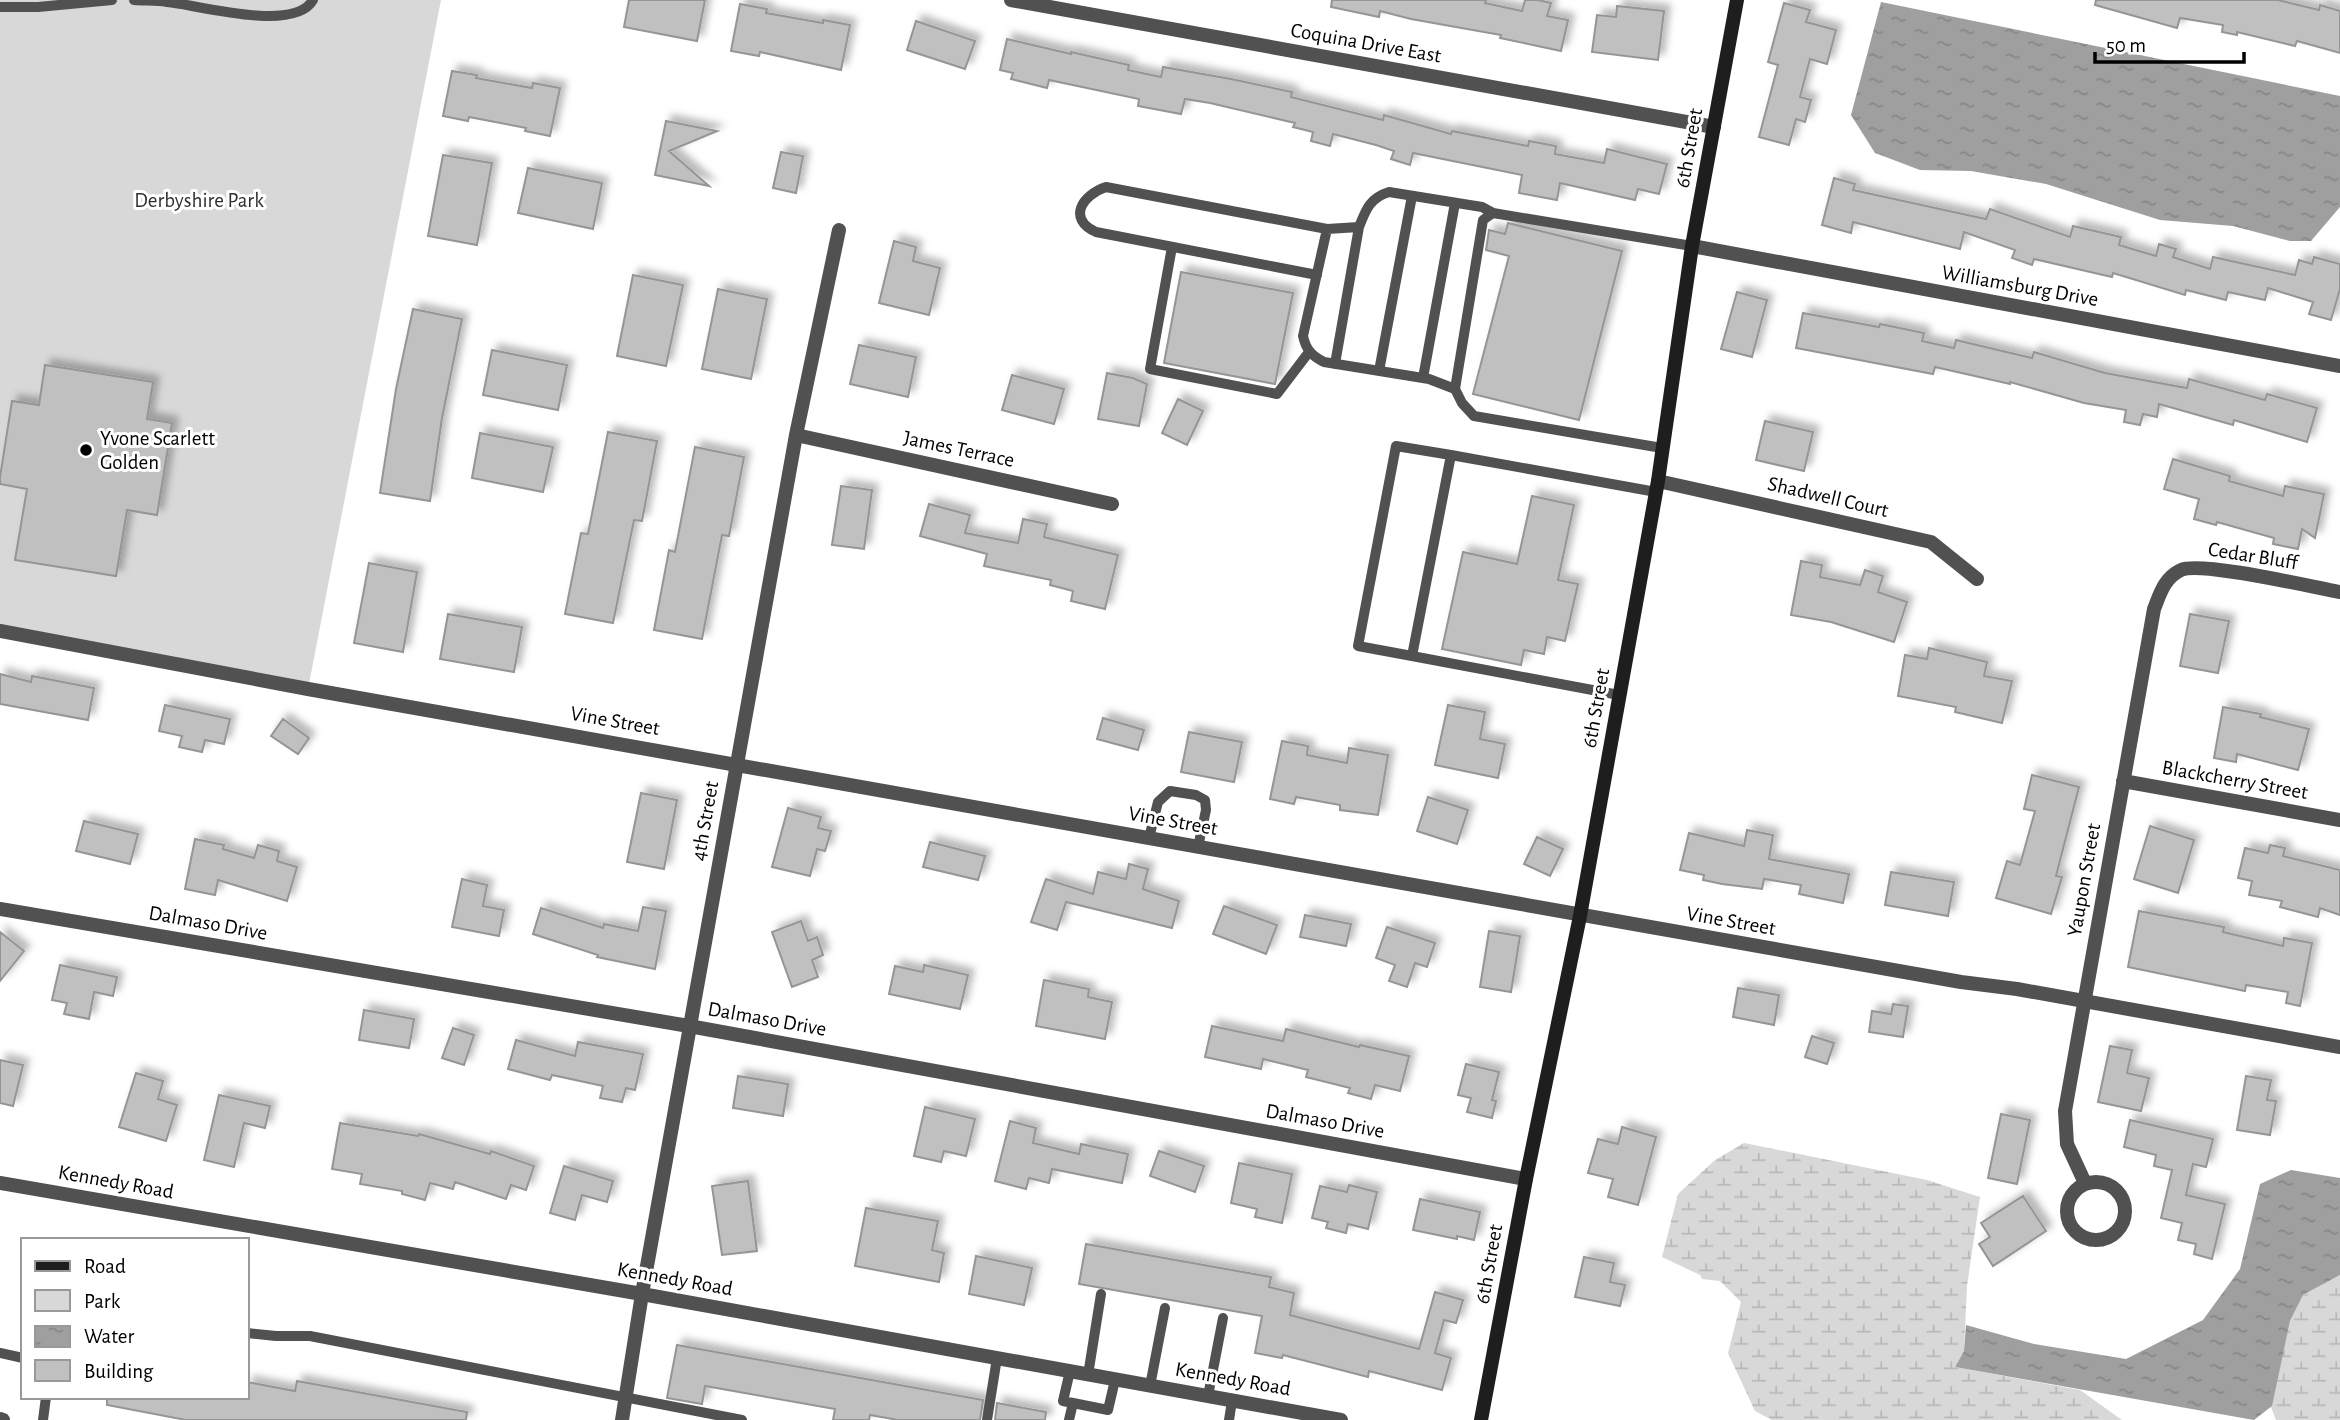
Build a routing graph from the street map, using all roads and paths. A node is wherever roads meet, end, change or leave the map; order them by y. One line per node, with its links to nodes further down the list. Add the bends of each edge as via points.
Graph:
1 (112, 0): 6 (lane)
2 (134, 0): 3 (lane, via 255,16 298,13)
3 (313, 0)
4 (1011, 0): 7 (street, Coquina Drive East)
5 (1737, 0): 7 (street, 6th Street)
6 (0, 7)
7 (1714, 127): 15 (street, 6th Street)
8 (1412, 196): 9 (lane); 11 (lane, via 1378,195 1367,205); 20 (lane)
9 (1455, 203): 10 (lane); 21 (lane)
10 (1493, 213): 15 (lane); 22 (lane, via 1483,220)
11 (1359, 227): 12 (lane); 18 (lane)
12 (1327, 229): 14 (lane, via 1106,187 1092,191 1082,204 1085,228); 16 (lane)
13 (839, 230): 23 (street, 4th Street)
14 (1172, 247): 16 (lane); 17 (lane, via 1150,369 1277,394)
15 (1692, 247): 19 (street, Williamsburg Drive); 24 (street, 6th Street)
16 (1317, 275): 17 (lane, via 1303,336)
17 (1309, 352): 18 (lane)
18 (1335, 364): 20 (lane)
19 (2340, 366)
20 (1379, 371): 21 (lane)
21 (1423, 378): 22 (lane)
22 (1455, 389): 24 (lane, via 1474,416)
23 (796, 435): 27 (street, James Terrace); 34 (street, 4th Street)
24 (1662, 448): 26 (street, 6th Street)
25 (1451, 455): 26 (lane); 32 (lane); 32 (lane, via 1396,446 1358,646)
26 (1657, 486): 28 (street, Shadwell Court, via 1930,542); 33 (street, 6th Street)
27 (1112, 504)
28 (1978, 579)
29 (2165, 583): 30 (street, Cedar Bluff, via 2182,569 2208,568); 35 (street, Yaupon Street, via 2154,609)
30 (2340, 592)
31 (0, 631): 34 (street, Vine Street)
32 (1412, 656): 33 (lane)
33 (1619, 695): 40 (street, 6th Street)
34 (736, 764): 37 (street, Vine Street); 42 (street, 4th Street)
35 (2123, 781): 36 (street, Blackcherry Street); 41 (street, Yaupon Street)
36 (2340, 820)
37 (1149, 838): 38 (street, Vine Street); 38 (lane, via 1158,802 1170,791 1196,795 1205,800 1206,810)
38 (1198, 847): 40 (street, Vine Street)
39 (0, 909): 42 (street, Dalmaso Drive)
40 (1580, 916): 41 (street, Vine Street); 44 (street, 6th Street)
41 (2083, 1001): 43 (street, Vine Street); 46 (street, Yaupon Street, via 2065,1111 2067,1144)
42 (689, 1026): 44 (street, Dalmaso Drive); 47 (street, 4th Street)
43 (2340, 1047)
44 (1525, 1179): 73 (street, 6th Street)
45 (0, 1183): 47 (street, Kennedy Road)
46 (2085, 1184): 46 (street, via 2068,1202 2067,1215 2082,1237 2107,1238 2118,1231 2125,1206 2111,1185)
47 (642, 1294): 54 (street, Kennedy Road); 60 (street, 4th Street)
48 (1101, 1294): 56 (lane)
49 (1165, 1308): 58 (lane)
50 (1223, 1318): 59 (lane)
51 (248, 1333): 60 (lane, via 310,1336)
52 (0, 1353): 53 (lane)
53 (21, 1358)
54 (997, 1358): 55 (street, Kennedy Road); 69 (lane)
55 (1070, 1371): 56 (street, Kennedy Road); 63 (lane, via 1063,1401)
56 (1088, 1375): 57 (street, Kennedy Road)
57 (1115, 1380): 58 (street, Kennedy Road); 64 (lane)
58 (1150, 1386): 59 (street, Kennedy Road)
59 (1208, 1396): 62 (street, Kennedy Road)
60 (625, 1398): 67 (street, 4th Street); 68 (lane)
61 (46, 1399): 66 (lane)
62 (1232, 1401): 65 (street, Kennedy Road); 71 (lane)
63 (1073, 1403): 64 (lane); 70 (lane)
64 (1107, 1415)
65 (1289, 1415): 72 (street, Kennedy Road)
66 (43, 1420)
67 (622, 1420)
68 (742, 1420)
69 (987, 1420)
70 (1069, 1420)
71 (1229, 1420)
72 (1341, 1420)
73 (1481, 1420)

